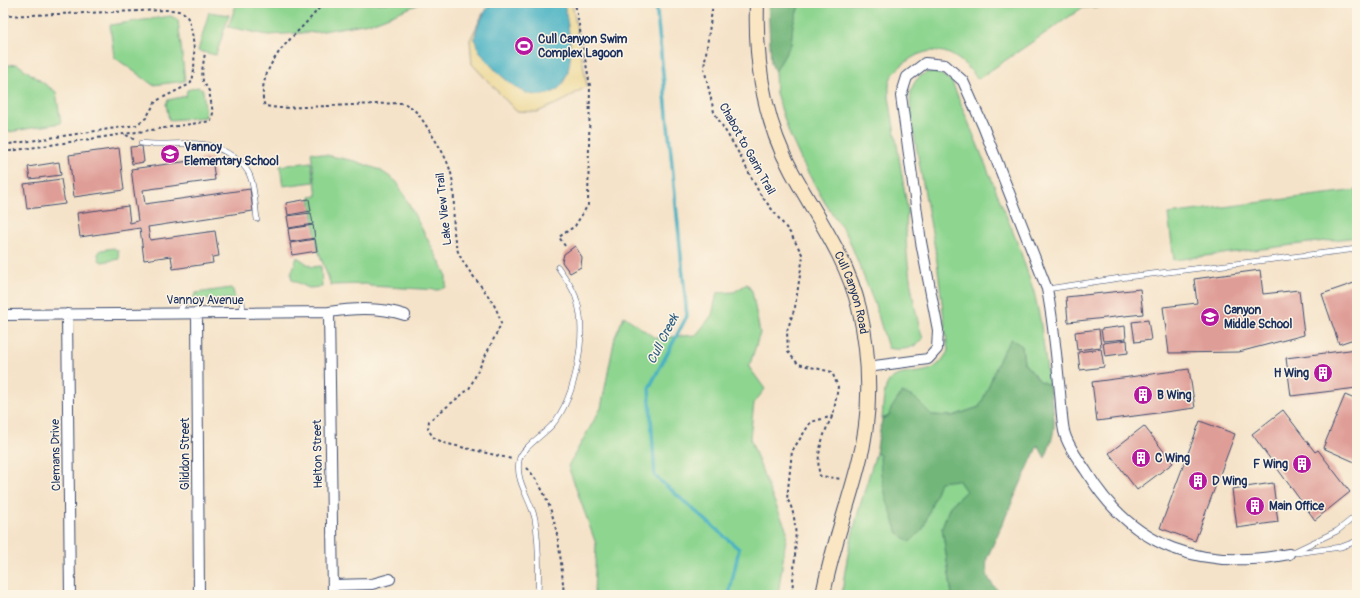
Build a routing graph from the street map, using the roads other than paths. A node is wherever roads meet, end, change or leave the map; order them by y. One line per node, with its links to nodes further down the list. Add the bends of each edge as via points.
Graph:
1 (757, 3): 16 (street, Cull Canyon Road, via 758,61 766,106 792,171 834,245 852,285 859,308)
2 (141, 143): 3 (lane, via 158,146 192,143 211,145 226,152 240,162 250,176)
3 (256, 219)
4 (1357, 249): 6 (lane)
5 (558, 267): 24 (lane, via 573,289 580,316 581,338 575,373 563,409 554,423 519,460 520,479 535,518)
6 (1047, 289): 16 (street, via 963,81 945,65 925,63 907,77 901,96 921,242 938,330 937,349 928,360); 19 (street, via 1064,432 1096,488 1113,509 1140,531 1192,555 1247,561)
7 (186, 301): 10 (lane)
8 (242, 301): 12 (lane)
9 (329, 312): 12 (street, Vannoy Avenue); 15 (street, Vannoy Avenue, via 369,309 390,310); 21 (street, Helton Street)
10 (177, 313): 11 (street, Vannoy Avenue); 13 (street, Vannoy Avenue)
11 (197, 313): 12 (street, Vannoy Avenue); 23 (street, Gliddon Street)
12 (243, 313)
13 (67, 314): 14 (street, Vannoy Avenue); 22 (street, Clemans Drive)
14 (3, 315)
15 (406, 315)
16 (868, 367): 25 (street, Cull Canyon Road, via 865,433)
17 (1357, 515): 19 (lane, via 1327,537)
18 (1357, 540): 19 (lane, via 1340,548)
19 (1289, 554)
20 (390, 579): 21 (street)
21 (333, 590)
22 (70, 595)
23 (200, 595)
24 (538, 595)
25 (823, 595)

